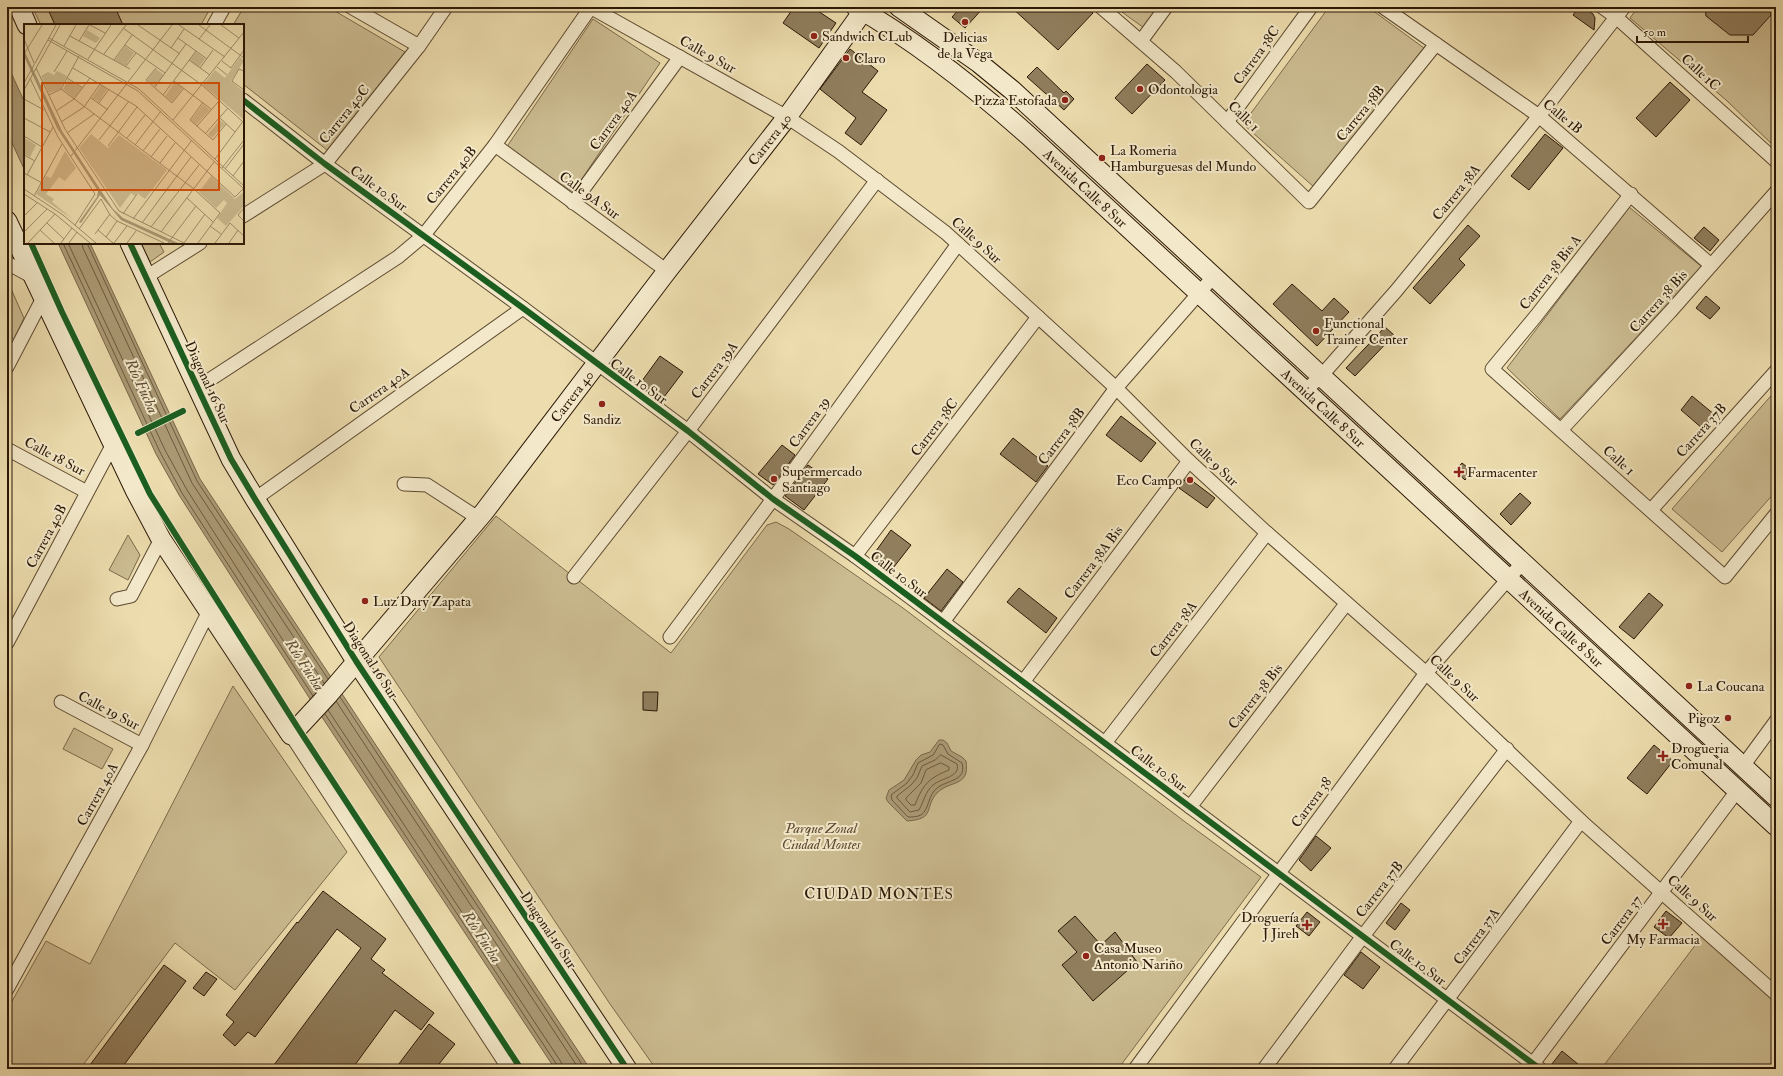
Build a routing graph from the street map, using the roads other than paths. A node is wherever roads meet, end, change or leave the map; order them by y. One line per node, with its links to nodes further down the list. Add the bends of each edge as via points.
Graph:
1 (19, 7): 14 (street)
2 (224, 7): 15 (street)
3 (351, 7): 18 (street)
4 (446, 7): 18 (street, Carrera 40C)
5 (590, 7): 19 (street, Calle 9 Sur); 24 (street, Carrera 40B)
6 (899, 7): 41 (street, Avenida Calle 8 Sur, via 979,63 1012,90)
7 (1101, 7): 16 (street, Calle 1)
8 (1166, 7): 16 (street)
9 (1311, 7): 23 (street, Carrera 38C)
10 (1383, 7): 17 (street, Calle 1B)
11 (1602, 7): 13 (street, Calle 1C)
12 (862, 8): 22 (street, Carrera 40); 44 (street, Avenida Calle 8 Sur, via 930,55 995,106)
13 (1620, 12): 21 (street, Carrera 38A); 25 (street, Calle 1C)
14 (27, 24)
15 (215, 24)
16 (1141, 41): 23 (street, Calle 1)
17 (1436, 44): 21 (street, Calle 1B); 30 (street, Carrera 38B)
18 (419, 46): 26 (street, Carrera 40C)
19 (680, 57): 22 (street, Calle 9 Sur); 31 (street, Carrera 40A)
20 (244, 101): 26 (street, Calle 10 Sur)
21 (1539, 116): 29 (street, Calle 1B); 52 (street, Carrera 38A, via 1396,291)
22 (787, 117): 27 (street, Calle 9 Sur); 40 (street, Carrera 40)
23 (1227, 122): 30 (street, Calle 1)
24 (495, 145): 31 (street, Calle 9A Sur); 34 (street, Carrera 40B)
25 (1776, 161)
26 (325, 164): 32 (street, Carrera 40C); 34 (street, Calle 10 Sur)
27 (877, 180): 37 (street, Calle 9 Sur); 57 (street, Carrera 39A)
28 (1776, 192): 39 (street, Carrera 38 Bis)
29 (1631, 194): 39 (street, Calle 1B); 50 (street, Carrera 38 Bis A)
30 (1309, 202)
31 (573, 203): 40 (street, Calle 9A Sur)
32 (244, 215)
33 (7, 221): 43 (street)
34 (423, 236): 46 (street, Calle 10 Sur); 53 (street, Carrera 40B, via 398,257)
35 (130, 244): 42 (street, Diagonal 16 Sur)
36 (198, 244): 42 (street)
37 (958, 244): 47 (street, Calle 9 Sur); 64 (street, Carrera 39)
38 (7, 263): 43 (street)
39 (1711, 265): 56 (street, Carrera 38 Bis)
40 (667, 271): 48 (street, Carrera 40)
41 (1214, 276): 44 (street, Carrera 38B); 52 (street, Avenida Calle 8 Sur)
42 (146, 277): 53 (street, Diagonal 16 Sur)
43 (33, 278): 45 (street)
44 (1199, 293): 54 (street, Carrera 38B); 55 (street, Avenida Calle 8 Sur)
45 (43, 298): 49 (street); 58 (street)
46 (523, 308): 48 (street, Calle 10 Sur); 63 (street, Carrera 40A)
47 (1038, 317): 54 (street, Calle 9 Sur); 70 (street, Carrera 38C)
48 (596, 363): 57 (street, Calle 10 Sur); 67 (street, Carrera 40)
49 (7, 367)
50 (1492, 369): 56 (street, Calle 1)
51 (1776, 371): 65 (street, Carrera 37B)
52 (1322, 375): 55 (street, Carrera 38A); 71 (street, Avenida Calle 8 Sur)
53 (197, 388): 63 (street, Diagonal 16 Sur, via 231,459)
54 (1116, 388): 60 (street, Calle 9 Sur); 77 (street, Carrera 38B)
55 (1306, 391): 73 (street, Avenida Calle 8 Sur)
56 (1561, 430): 65 (street, Calle 1)
57 (688, 431): 64 (street, Calle 10 Sur); 72 (street, Carrera 39A)
58 (113, 444): 62 (street, Carrera 40B); 69 (street)
59 (7, 449): 62 (street, Calle 18 Sur)
60 (1190, 461): 68 (street, Calle 9 Sur); 82 (street, Carrera 38A Bis)
61 (404, 484): 67 (street, via 427,485)
62 (87, 492): 79 (street, Carrera 40B)
63 (254, 499): 80 (street, Diagonal 16 Sur)
64 (774, 499): 70 (street, Calle 10 Sur); 78 (street, Carrera 39)
65 (1650, 510): 66 (street, Calle 1, via 1725,577)
66 (1776, 514)
67 (478, 518): 80 (street, Carrera 40)
68 (1267, 534): 75 (street, Calle 9 Sur); 86 (street, Carrera 38A)
69 (161, 539): 74 (street, via 131,596); 76 (street)
70 (855, 556): 77 (street, Calle 10 Sur)
71 (1523, 562): 73 (street, Carrera 38); 89 (street, Avenida Calle 8 Sur)
72 (574, 577)
73 (1509, 580): 81 (street, Carrera 38); 90 (street, Avenida Calle 8 Sur)
74 (117, 598)
75 (1346, 604): 81 (street, Calle 9 Sur); 92 (street, Carrera 38 Bis)
76 (210, 611): 85 (street); 87 (street, Carrera 40A)
77 (943, 622): 82 (street, Calle 10 Sur)
78 (670, 637)
79 (7, 642)
80 (351, 667): 85 (street, Carrera 40); 103 (street, Diagonal 16 Sur)
81 (1426, 673): 88 (street, Calle 9 Sur); 95 (street, Carrera 38)
82 (1023, 682): 86 (street, Calle 10 Sur)
83 (61, 702): 87 (street, Calle 19 Sur)
84 (1776, 721): 89 (street)
85 (292, 735): 102 (street)
86 (1105, 743): 92 (street, Calle 10 Sur)
87 (142, 745): 98 (street, Carrera 40A)
88 (1507, 749): 93 (street, Calle 9 Sur); 97 (street, Carrera 37B)
89 (1743, 766): 91 (street, Avenida Calle 8 Sur)
90 (1738, 791): 94 (street, Avenida Calle 8 Sur); 96 (street, Carrera 37)
91 (1776, 797)
92 (1190, 807): 95 (street, Calle 10 Sur)
93 (1581, 821): 96 (street, Calle 9 Sur); 100 (street, Carrera 37A)
94 (1776, 826)
95 (1279, 873): 97 (street, Calle 10 Sur); 104 (street, Carrera 38)
96 (1662, 892): 99 (street, Calle 9 Sur); 101 (street, Carrera 37)
97 (1363, 936): 100 (street, Calle 10 Sur); 105 (street, Carrera 37B)
98 (7, 989)
99 (1776, 994)
100 (1449, 999): 101 (street, Calle 10 Sur); 106 (street, Carrera 37A)
101 (1534, 1067)
102 (509, 1069)
103 (627, 1069)
104 (1135, 1069)
105 (1264, 1069)
106 (1395, 1069)

